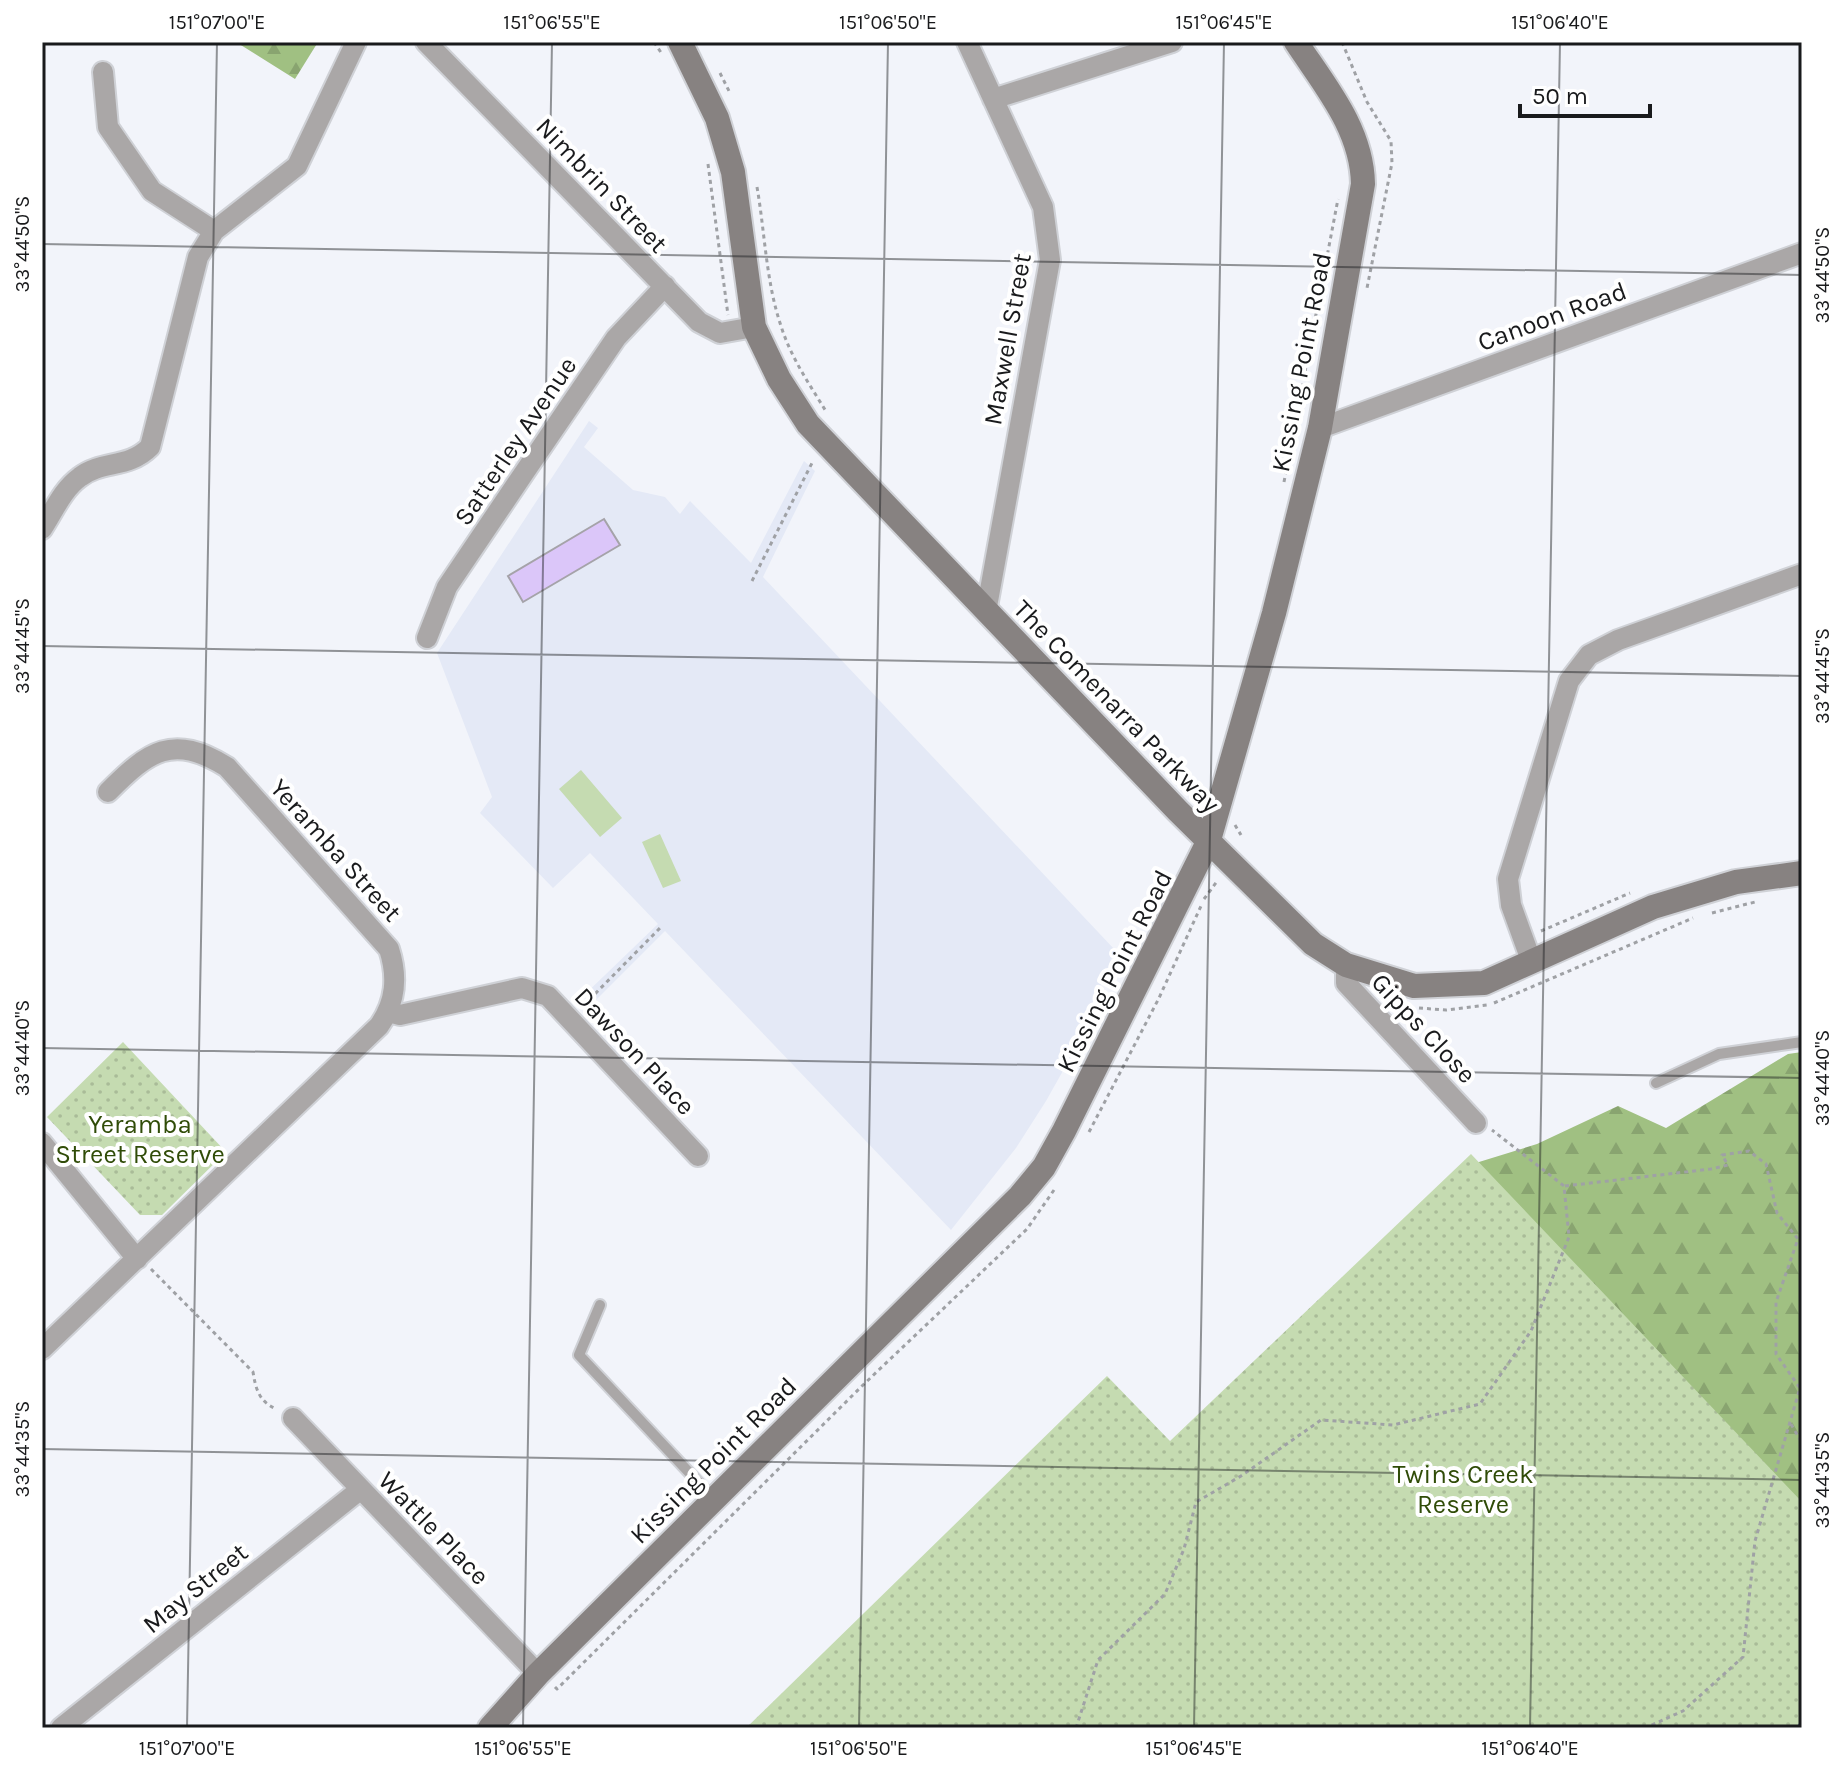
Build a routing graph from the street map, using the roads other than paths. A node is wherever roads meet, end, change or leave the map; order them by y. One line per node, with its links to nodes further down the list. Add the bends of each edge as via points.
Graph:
1 (356, 42): 9 (street, via 297,166)
2 (426, 42): 11 (street, Nimbrin Street)
3 (680, 42): 12 (main road, The Comenarra Parkway, via 717,118 733,172)
4 (967, 42): 8 (street, Maxwell Street)
5 (1172, 42): 8 (street)
6 (1296, 42): 13 (main road, Kissing Point Road, via 1342,111 1362,161 1363,184)
7 (103, 72): 9 (street, via 108,127 152,191)
8 (993, 99): 16 (street, Maxwell Street, via 1043,207 1050,260)
9 (214, 231): 14 (street, via 198,257 184,301 150,447 137,459 82,475)
10 (1802, 253): 13 (street, Canoon Road)
11 (665, 286): 12 (street, Nimbrin Street, via 709,330 729,333); 17 (street, Satterley Avenue, via 616,338 524,473 447,587)
12 (754, 327): 16 (main road, The Comenarra Parkway, via 808,424)
13 (1320, 428): 19 (main road, Kissing Point Road)
14 (42, 529)
15 (1802, 574): 21 (street, via 1618,640 1578,666 1562,699 1508,879 1511,905)
16 (986, 612): 19 (main road, The Comenarra Parkway)
17 (427, 638)
18 (108, 792): 23 (street, Yeramba Street, via 157,751 203,752 227,767 389,949 395,987)
19 (1209, 840): 22 (main road, The Comenarra Parkway, via 1313,944); 34 (main road, Kissing Point Road, via 1044,1167)
20 (1802, 873): 21 (main road, The Comenarra Parkway, via 1736,882 1653,907)
21 (1532, 963): 22 (main road, The Comenarra Parkway, via 1484,983 1449,987 1414,986)
22 (1346, 965): 26 (street, Gipps Close, via 1346,983)
23 (389, 1012): 28 (street, Dawson Place, via 400,1015 536,989); 29 (street)
24 (1802, 1042): 25 (lane, via 1719,1054)
25 (1656, 1083)
26 (1476, 1123)
27 (42, 1143): 29 (street)
28 (698, 1156)
29 (137, 1259): 31 (street)
30 (600, 1305): 34 (lane, via 579,1355)
31 (42, 1349)
32 (293, 1418): 33 (street, Wattle Place)
33 (361, 1489): 35 (street, Wattle Place); 36 (street, May Street)
34 (715, 1500): 35 (main road, Kissing Point Road)
35 (538, 1674): 37 (main road, Kissing Point Road)
36 (61, 1728)
37 (490, 1728)

